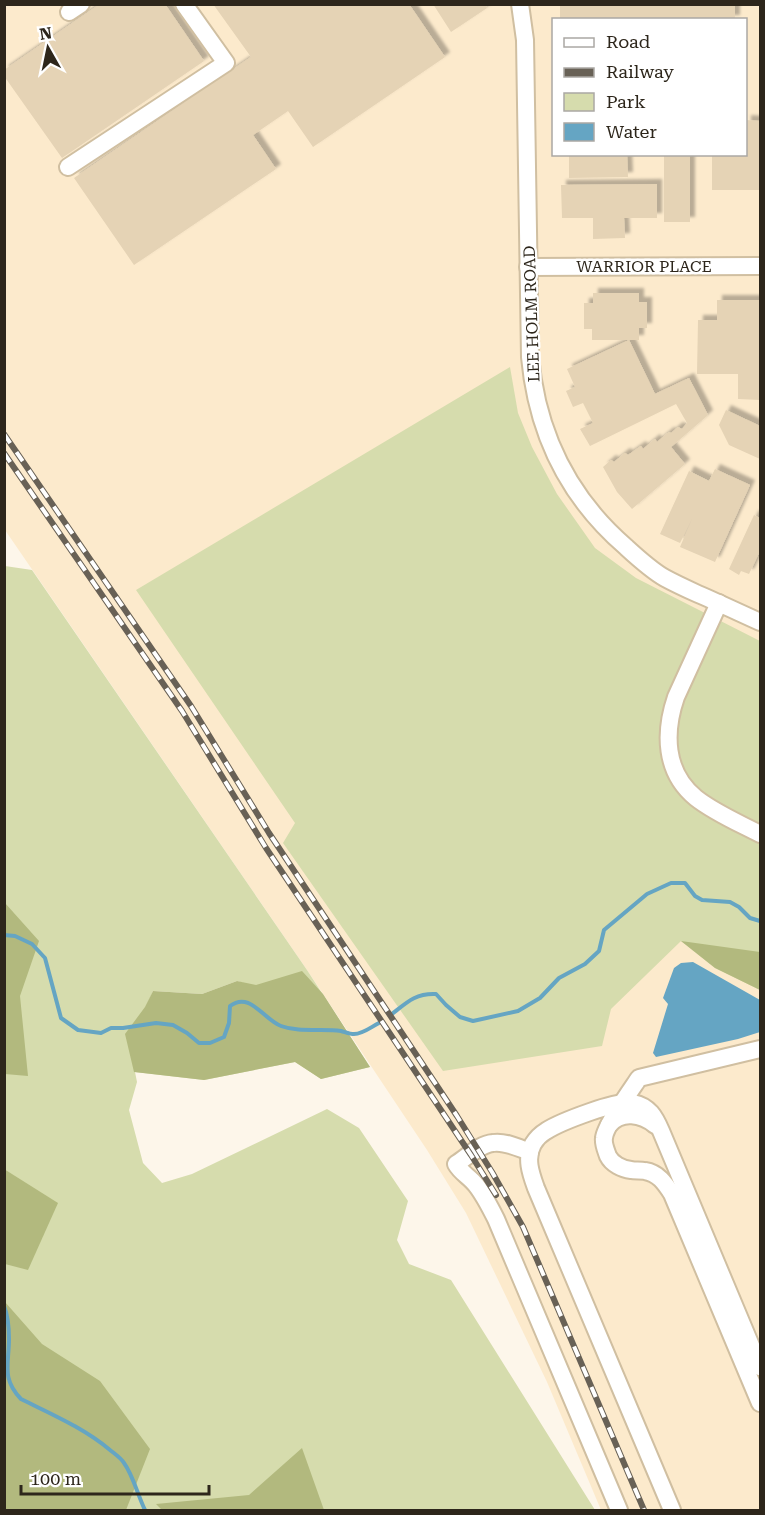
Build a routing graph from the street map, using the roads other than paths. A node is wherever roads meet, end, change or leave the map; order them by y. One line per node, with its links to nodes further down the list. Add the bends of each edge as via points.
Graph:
1 (184, 4): 3 (street, via 226,63)
2 (520, 4): 5 (street, LEE HOLM ROAD, via 525,40)
3 (68, 167)
4 (760, 266): 5 (street, WARRIOR PLACE)
5 (528, 267): 6 (street, LEE HOLM ROAD, via 533,386 541,419 570,483 594,516 644,563 667,579)
6 (719, 603): 7 (street, LEE HOLM ROAD); 8 (street, via 676,697 668,725 668,744 680,779 694,797)
7 (760, 622)
8 (760, 834)
9 (760, 1049): 10 (street, via 639,1078)
10 (624, 1102): 11 (street); 12 (street, via 649,1111); 13 (street, via 546,1131)
11 (607, 1129): 12 (street, via 612,1121 630,1115 649,1120); 15 (street, via 605,1149 610,1160 619,1167 654,1174 672,1194)
12 (661, 1131): 14 (street)
13 (530, 1152): 16 (street, via 494,1143 456,1164 475,1184 500,1226); 17 (street, via 530,1173)
14 (760, 1367)
15 (760, 1403)
16 (618, 1510)
17 (672, 1510)

